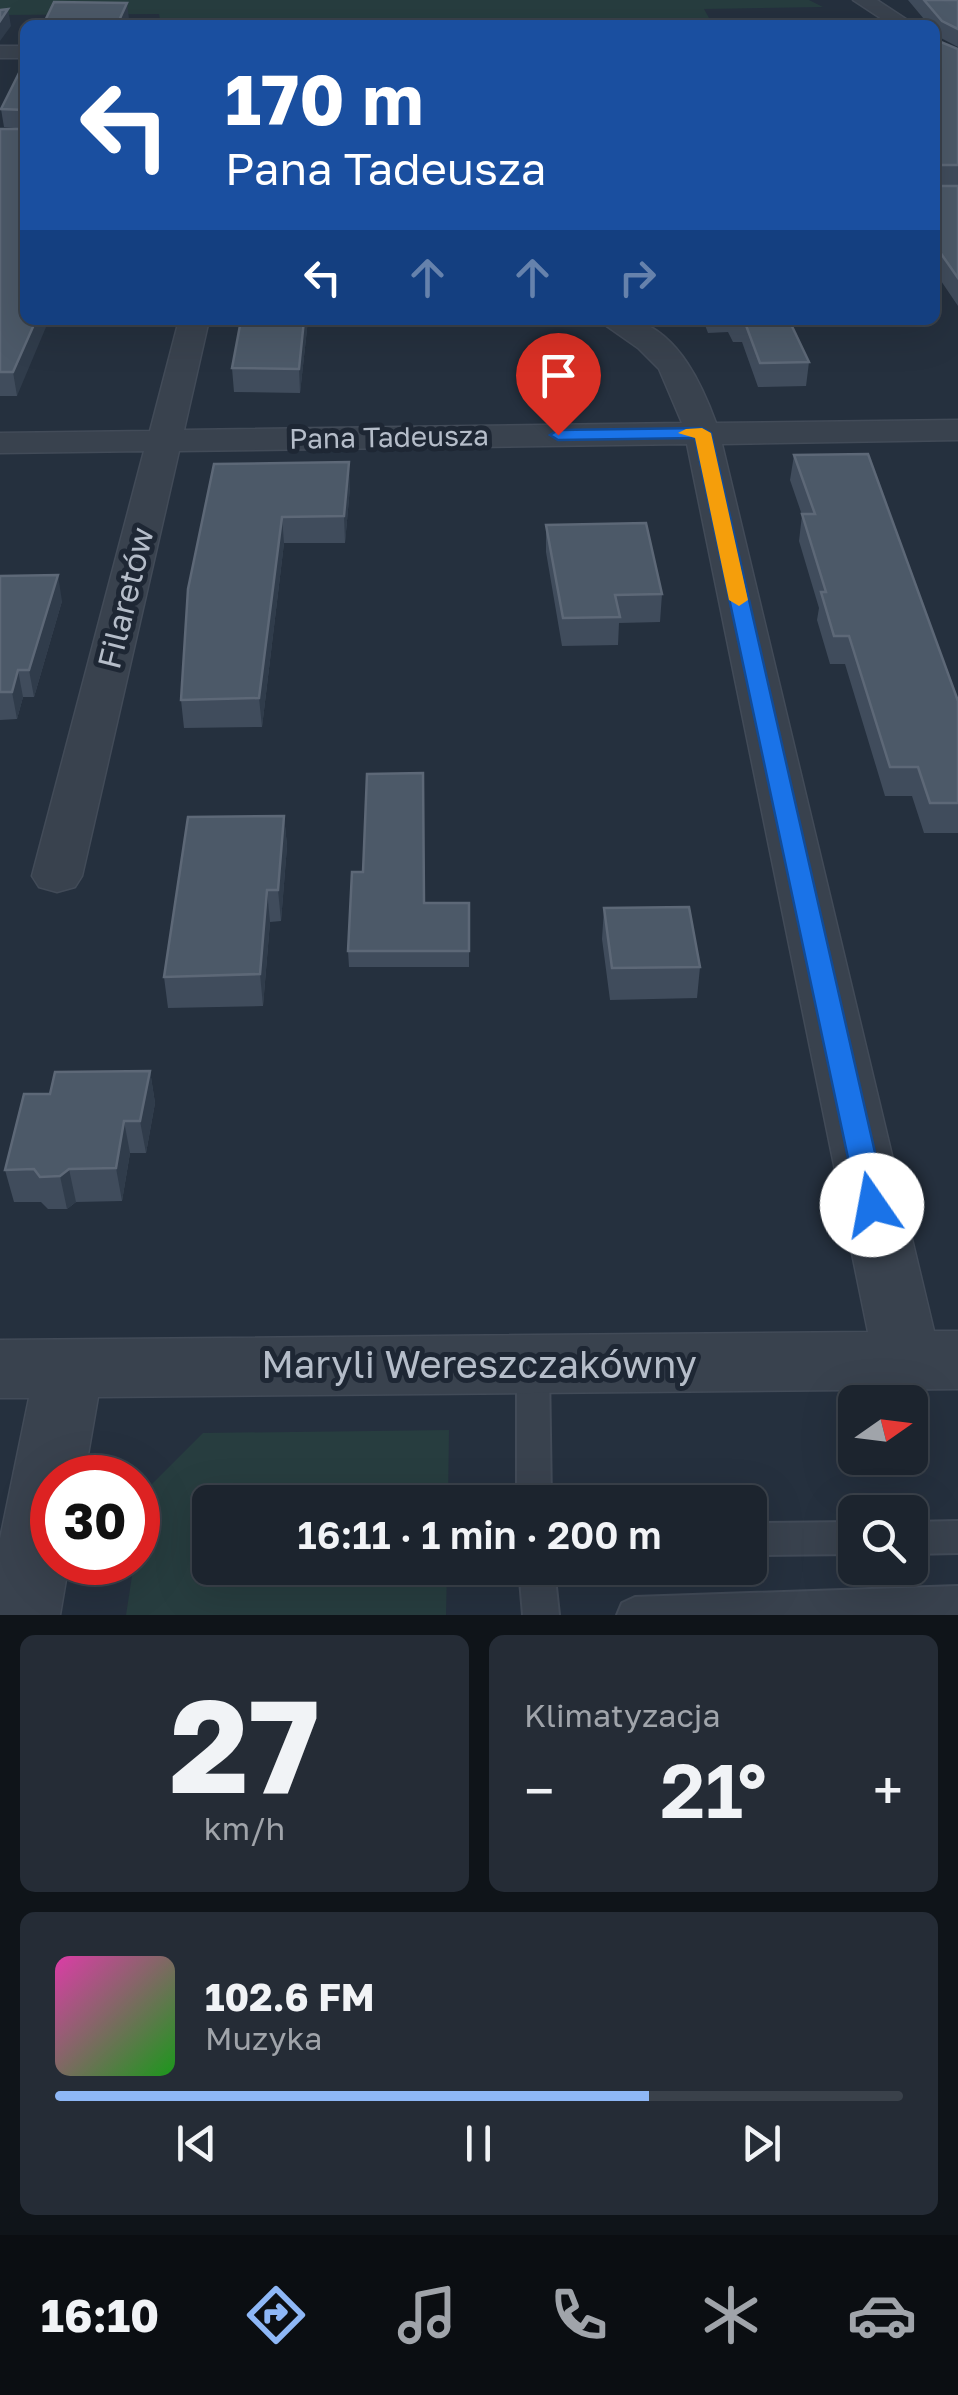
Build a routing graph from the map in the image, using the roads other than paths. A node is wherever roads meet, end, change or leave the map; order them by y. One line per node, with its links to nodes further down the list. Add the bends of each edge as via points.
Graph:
1 (863, 0): 2 (street)
2 (897, 20)
3 (193, 325): 7 (street, Filaretów)
4 (622, 325): 6 (street, via 676,366)
5 (958, 430): 6 (street, Pana Tadeusza)
6 (702, 433): 7 (street, Pana Tadeusza); 10 (street)
7 (165, 440): 8 (street, Pana Tadeusza); 9 (street, Filaretów)
8 (0, 443)
9 (56, 876)
10 (932, 1360): 11 (street, Maryli Wereszczakówny)
11 (533, 1367): 13 (street, Maryli Wereszczakówny); 14 (lane)
12 (0, 1369): 13 (street, Maryli Wereszczakówny)
13 (69, 1370): 21 (street)
14 (534, 1485)
15 (958, 1537): 17 (lane)
16 (838, 1538): 18 (lane)
17 (928, 1538)
18 (767, 1539)
19 (537, 1585): 22 (lane)
20 (958, 1604): 23 (lane)
21 (22, 1615)
22 (540, 1615)
23 (635, 1615)

